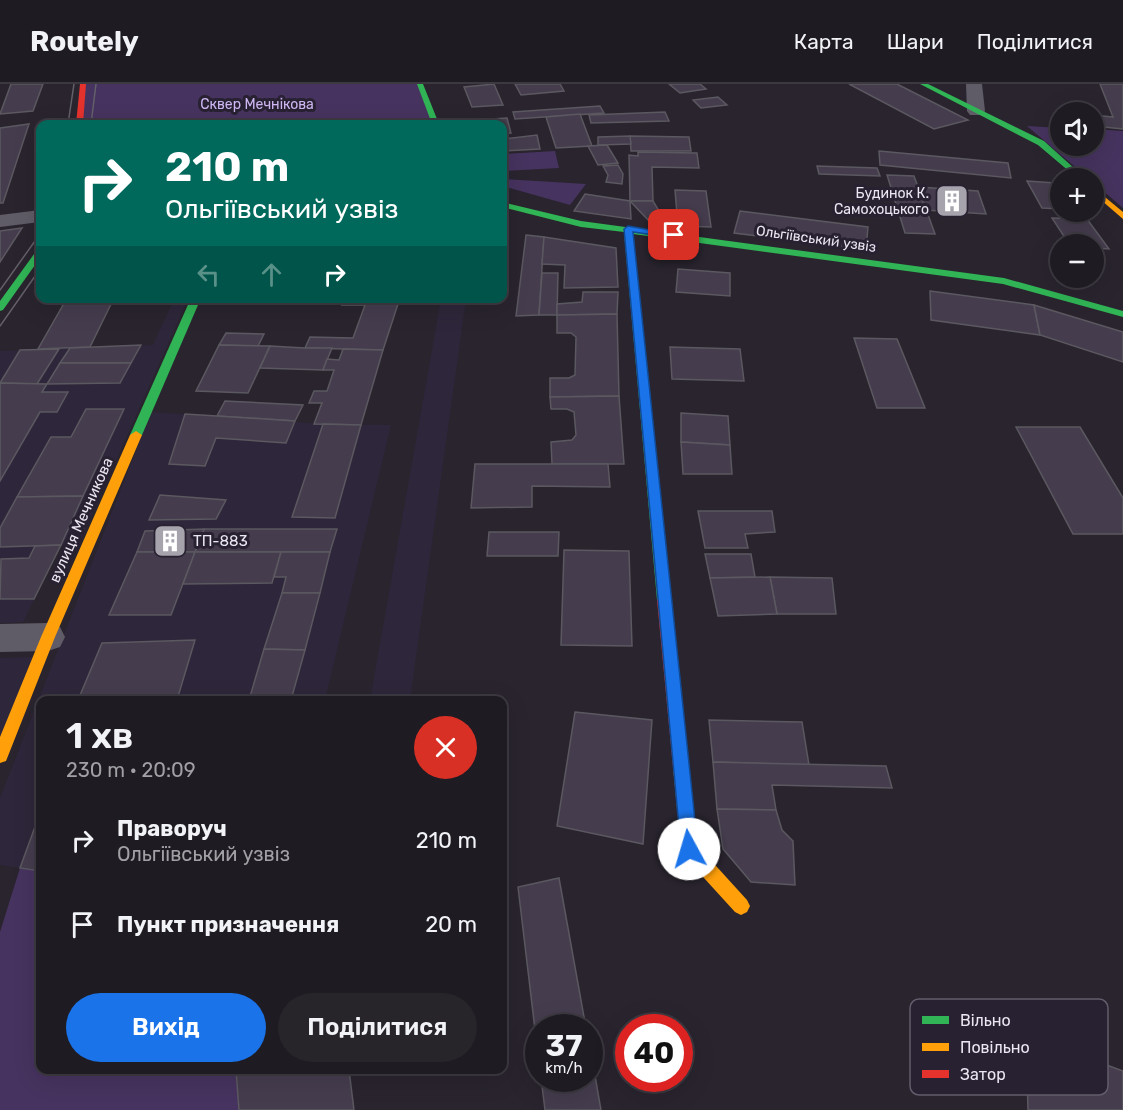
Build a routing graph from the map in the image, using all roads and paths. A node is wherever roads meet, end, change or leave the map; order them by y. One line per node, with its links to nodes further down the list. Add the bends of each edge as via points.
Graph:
1 (83, 84): 6 (street)
2 (423, 84): 7 (street)
3 (922, 84): 5 (street)
4 (975, 84): 5 (street)
5 (976, 111): 8 (street, via 1041,143)
6 (78, 120)
7 (435, 120)
8 (1070, 168)
9 (1104, 199): 12 (street)
10 (507, 205): 14 (street, Ольгіївський узвіз, via 581,224)
11 (36, 216): 13 (street)
12 (1123, 216)
13 (0, 221)
14 (628, 229): 18 (street, Ольгіївський узвіз, via 1004,281); 22 (street, via 689,849)
15 (36, 258): 17 (street)
16 (194, 303): 19 (street, вулиця Мечникова)
17 (0, 308)
18 (1123, 314)
19 (48, 637): 20 (street); 21 (street, вулиця Мечникова)
20 (0, 638)
21 (0, 756)
22 (741, 906)

